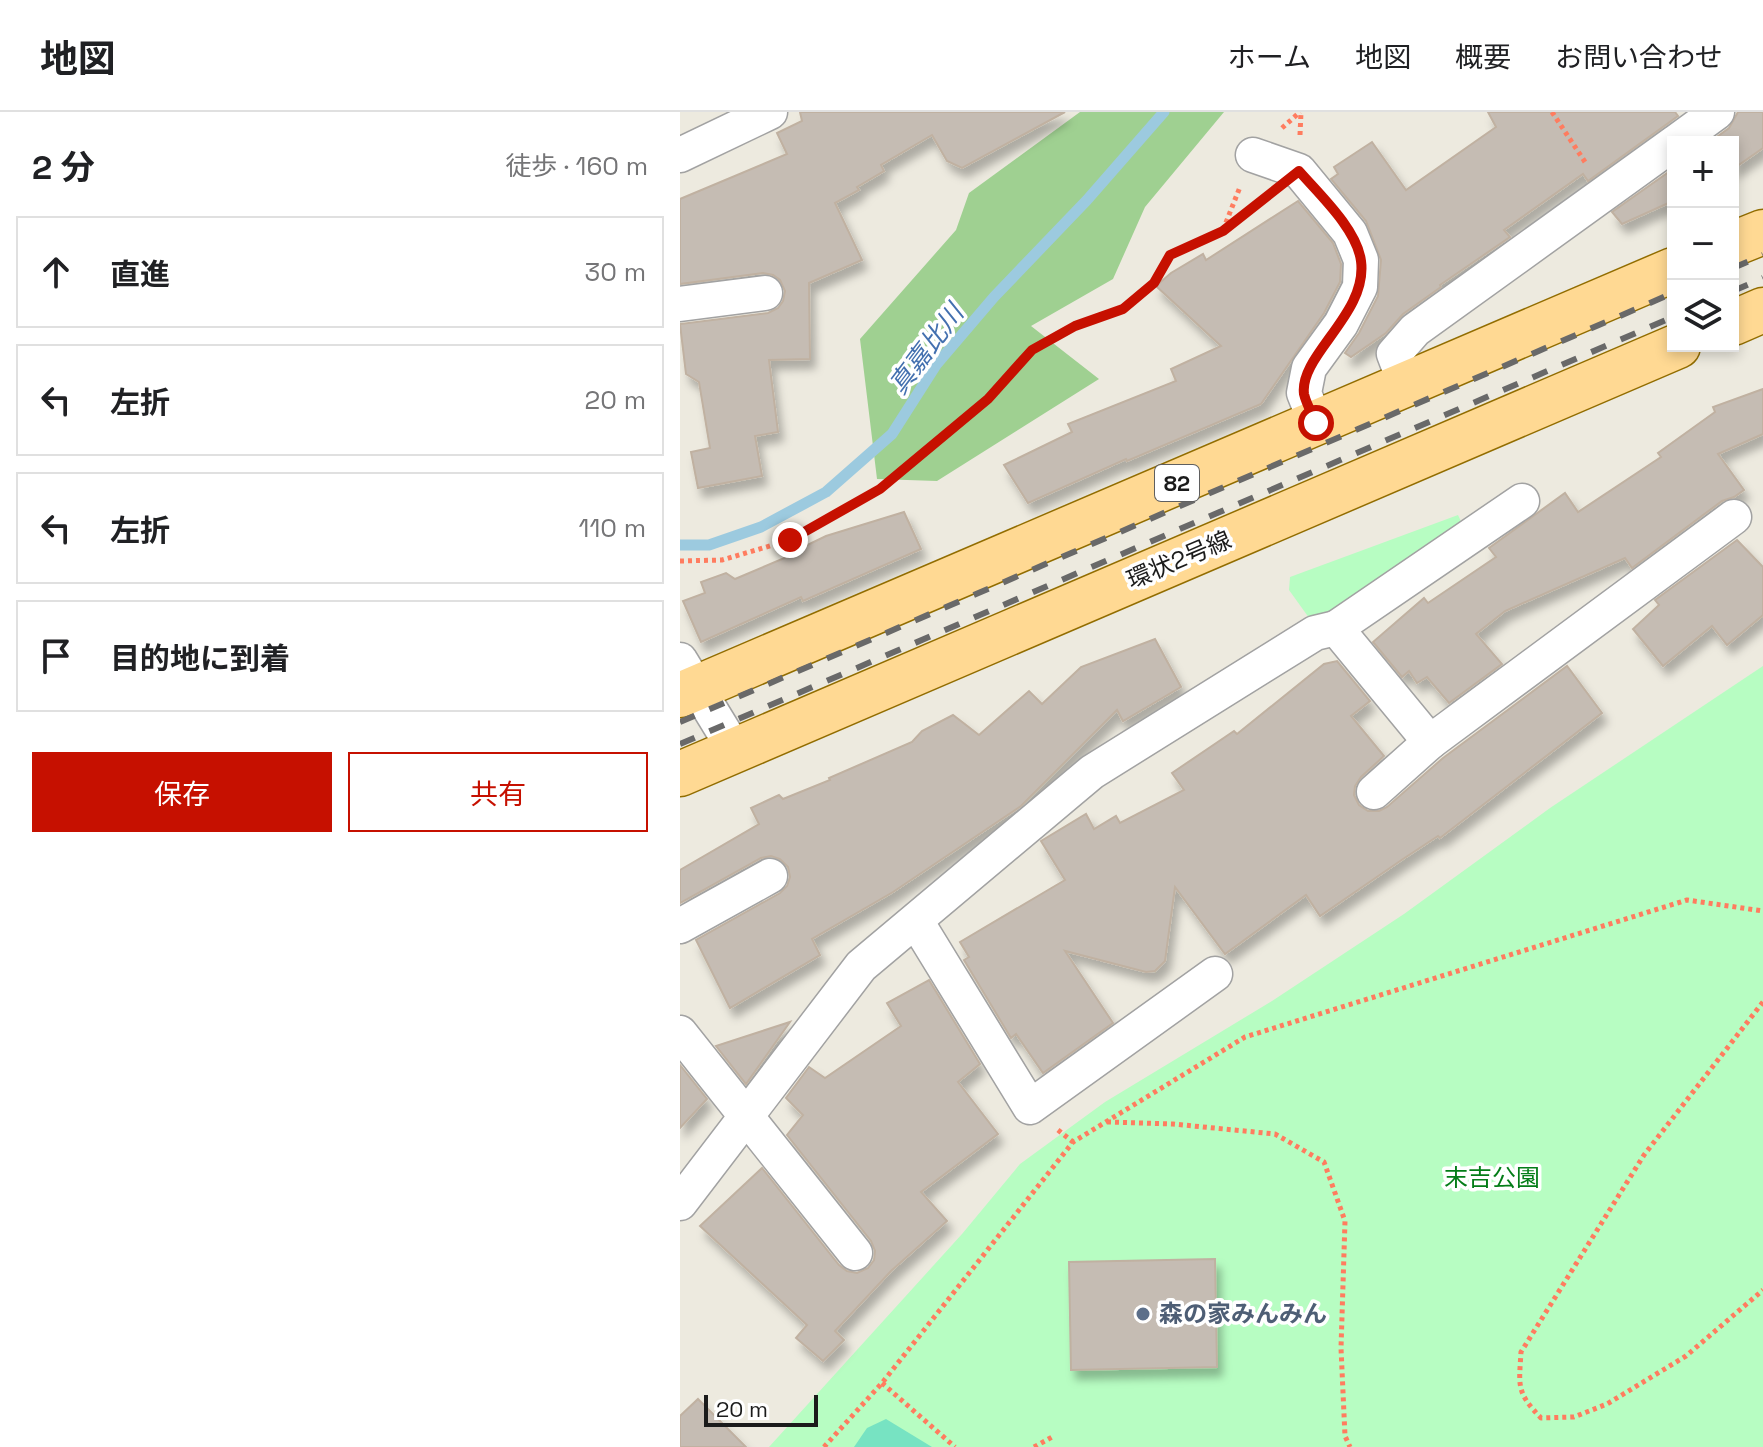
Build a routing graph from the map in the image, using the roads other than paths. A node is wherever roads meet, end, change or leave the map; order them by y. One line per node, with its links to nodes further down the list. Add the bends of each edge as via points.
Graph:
1 (770, 112): 5 (street)
2 (1717, 112): 3 (street)
3 (1684, 136)
4 (1667, 148): 15 (street, via 1415,330 1394,354)
5 (680, 155)
6 (1253, 155): 16 (street, via 1299,171 1350,233 1361,260 1360,287 1309,368 1304,393)
7 (1763, 232): 8 (main road)
8 (1739, 242)
9 (1667, 273): 15 (main road, 82)
10 (765, 293): 11 (street)
11 (680, 304)
12 (1763, 310): 13 (main road)
13 (1739, 320)
14 (1667, 351): 22 (main road, 環状2号線)
15 (1405, 383): 16 (main road, 82)
16 (1316, 423): 20 (main road, 82)
17 (1522, 501): 19 (street)
18 (1734, 517): 21 (street)
19 (1336, 628): 21 (street); 26 (street, via 1315,633 1092,772)
20 (685, 681): 22 (street)
21 (1430, 742): 24 (street)
22 (735, 750): 23 (main road, 環状2号線)
23 (680, 774)
24 (1374, 792)
25 (770, 876): 27 (street)
26 (916, 921): 28 (street, via 1030,1107); 30 (street, via 861,966)
27 (680, 926)
28 (1215, 974)
29 (680, 1033): 30 (street)
30 (747, 1116): 31 (street); 32 (street)
31 (680, 1203)
32 (855, 1253)

